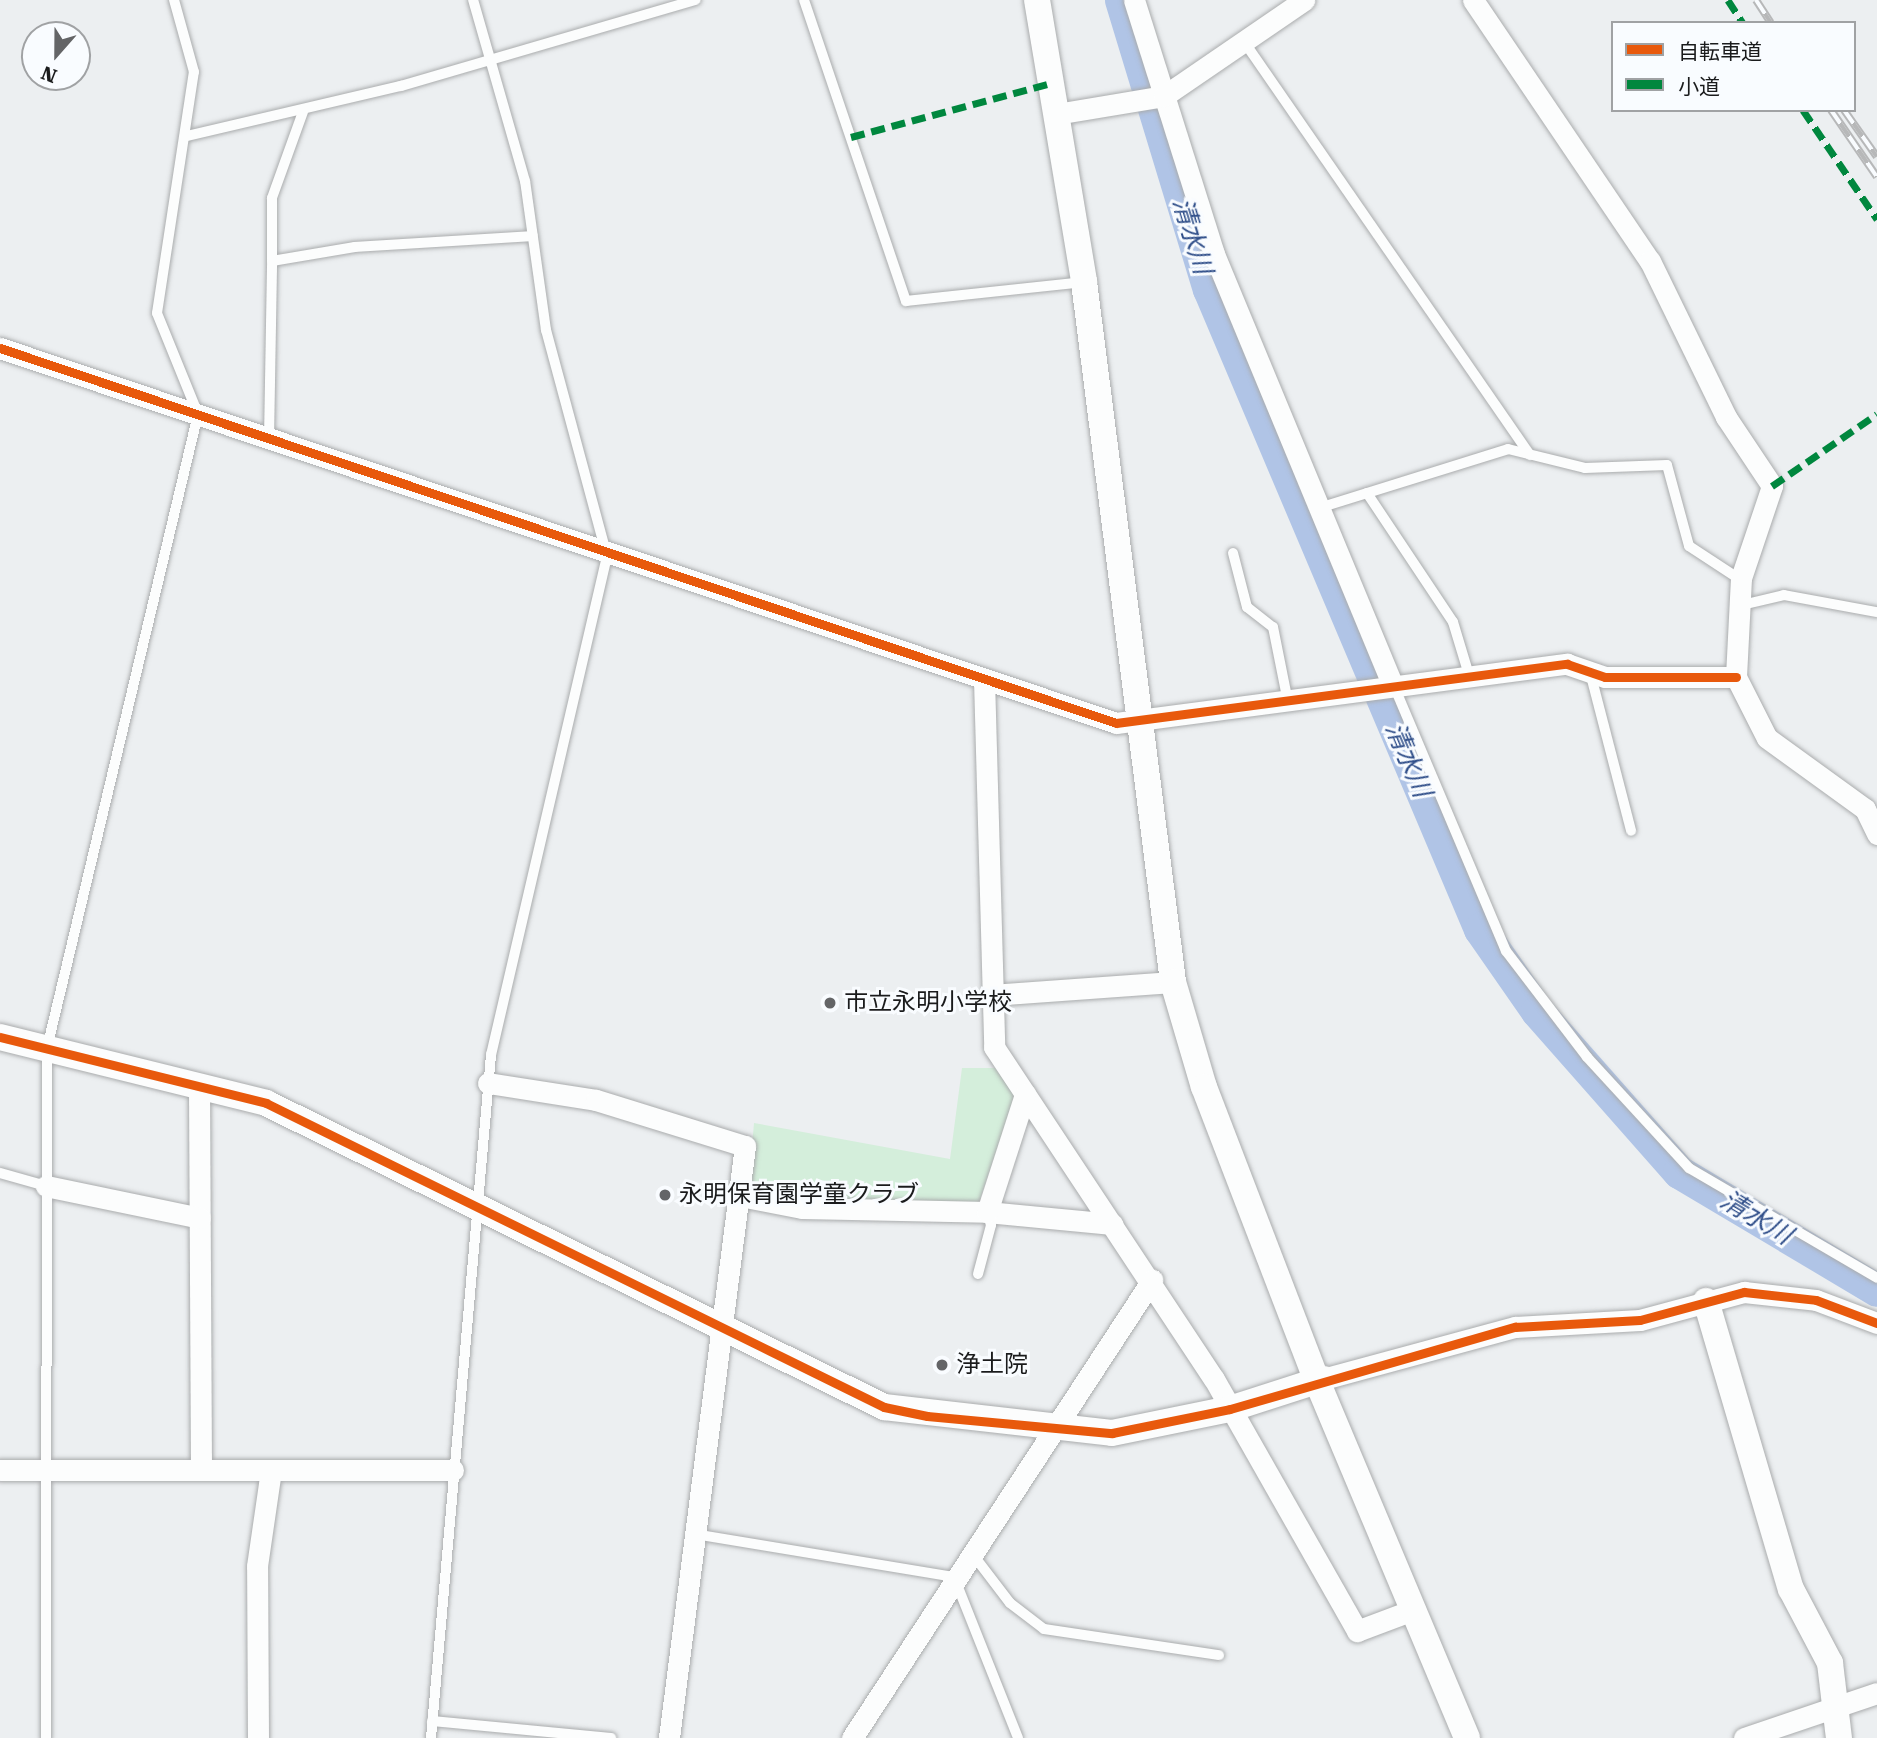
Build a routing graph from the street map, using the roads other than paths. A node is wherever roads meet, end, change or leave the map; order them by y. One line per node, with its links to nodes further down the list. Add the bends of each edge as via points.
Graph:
1 (174, 0): 14 (lane, via 194,72)
2 (472, 0): 10 (lane)
3 (696, 0): 10 (lane)
4 (804, 0): 17 (lane, via 906,301)
5 (1037, 0): 13 (street)
6 (1134, 0): 11 (street)
7 (1304, 0): 9 (street)
8 (1473, 0): 26 (street, via 1650,261 1726,417 1772,486)
9 (1245, 43): 11 (street); 21 (lane)
10 (490, 59): 12 (lane); 15 (lane, via 525,181)
11 (1164, 96): 13 (street); 23 (street, via 1213,254)
12 (304, 109): 14 (lane); 16 (lane, via 272,198)
13 (1056, 114): 17 (street)
14 (187, 136): 19 (lane, via 157,313)
15 (533, 236): 16 (lane, via 355,247); 25 (lane, via 546,330)
16 (272, 261): 20 (lane)
17 (1084, 282): 35 (street)
18 (0, 348): 19 (street)
19 (198, 414): 20 (street); 41 (lane)
20 (269, 439): 25 (street)
21 (1530, 455): 22 (lane, via 1508,449); 26 (lane, via 1585,468 1667,465 1689,546)
22 (1367, 493): 23 (lane); 30 (lane, via 1453,622)
23 (1319, 508): 33 (street)
24 (1233, 553): 34 (lane, via 1247,607 1273,626)
25 (607, 556): 32 (street); 42 (lane)
26 (1741, 580): 27 (street)
27 (1742, 605): 28 (lane, via 1784,595); 31 (street)
28 (1877, 612)
29 (1590, 672): 30 (street, via 1567,664); 31 (street); 36 (lane)
30 (1469, 675): 33 (street)
31 (1736, 677): 37 (street, via 1767,738 1865,809)
32 (984, 679): 35 (street, via 1116,723); 39 (street)
33 (1392, 683): 34 (street); 53 (lane, via 1506,951 1587,1057 1681,1162)
34 (1287, 697): 35 (street)
35 (1139, 724): 38 (street)
36 (1631, 831)
37 (1877, 834)
38 (1173, 982): 39 (street); 58 (street, via 1204,1087)
39 (991, 995): 44 (street, via 994,1047)
40 (0, 1037): 41 (street)
41 (47, 1048): 43 (street); 46 (lane)
42 (488, 1083): 47 (street, via 596,1100 745,1146); 48 (lane)
43 (199, 1086): 48 (street, via 266,1102); 50 (street)
44 (1025, 1094): 49 (street); 51 (street)
45 (0, 1173): 46 (lane)
46 (46, 1186): 50 (street); 65 (lane)
47 (740, 1196): 49 (street, via 802,1208); 57 (street)
48 (475, 1203): 57 (street); 63 (lane)
49 (987, 1212): 51 (street); 52 (lane, via 991,1225)
50 (200, 1218): 61 (street)
51 (1112, 1224): 54 (street)
52 (978, 1274)
53 (1877, 1278)
54 (1152, 1280): 59 (street); 60 (street)
55 (1706, 1301): 56 (street, via 1744,1292 1781,1293); 58 (street, via 1640,1320 1515,1327); 72 (street, via 1791,1589 1830,1663)
56 (1877, 1323)
57 (725, 1328): 60 (street, via 884,1407); 66 (street)
58 (1320, 1380): 59 (street); 69 (street)
59 (1230, 1409): 60 (street, via 1112,1433); 69 (street, via 1357,1631)
60 (1054, 1427): 67 (street)
61 (201, 1470): 62 (street); 65 (street)
62 (271, 1470): 63 (street); 75 (street, via 257,1566)
63 (453, 1470): 73 (lane)
64 (0, 1471): 65 (street)
65 (47, 1471): 74 (lane)
66 (694, 1534): 68 (lane); 78 (street)
67 (971, 1552): 68 (street); 70 (lane, via 1010,1602 1044,1629)
68 (954, 1577): 79 (street); 80 (lane)
69 (1413, 1610): 81 (street)
70 (1219, 1655)
71 (1877, 1693): 72 (street)
72 (1837, 1702): 82 (street); 83 (street)
73 (432, 1721): 76 (lane); 77 (lane)
74 (46, 1738)
75 (258, 1738)
76 (431, 1738)
77 (611, 1738)
78 (669, 1738)
79 (852, 1738)
80 (1018, 1738)
81 (1467, 1738)
82 (1744, 1738)
83 (1839, 1738)

